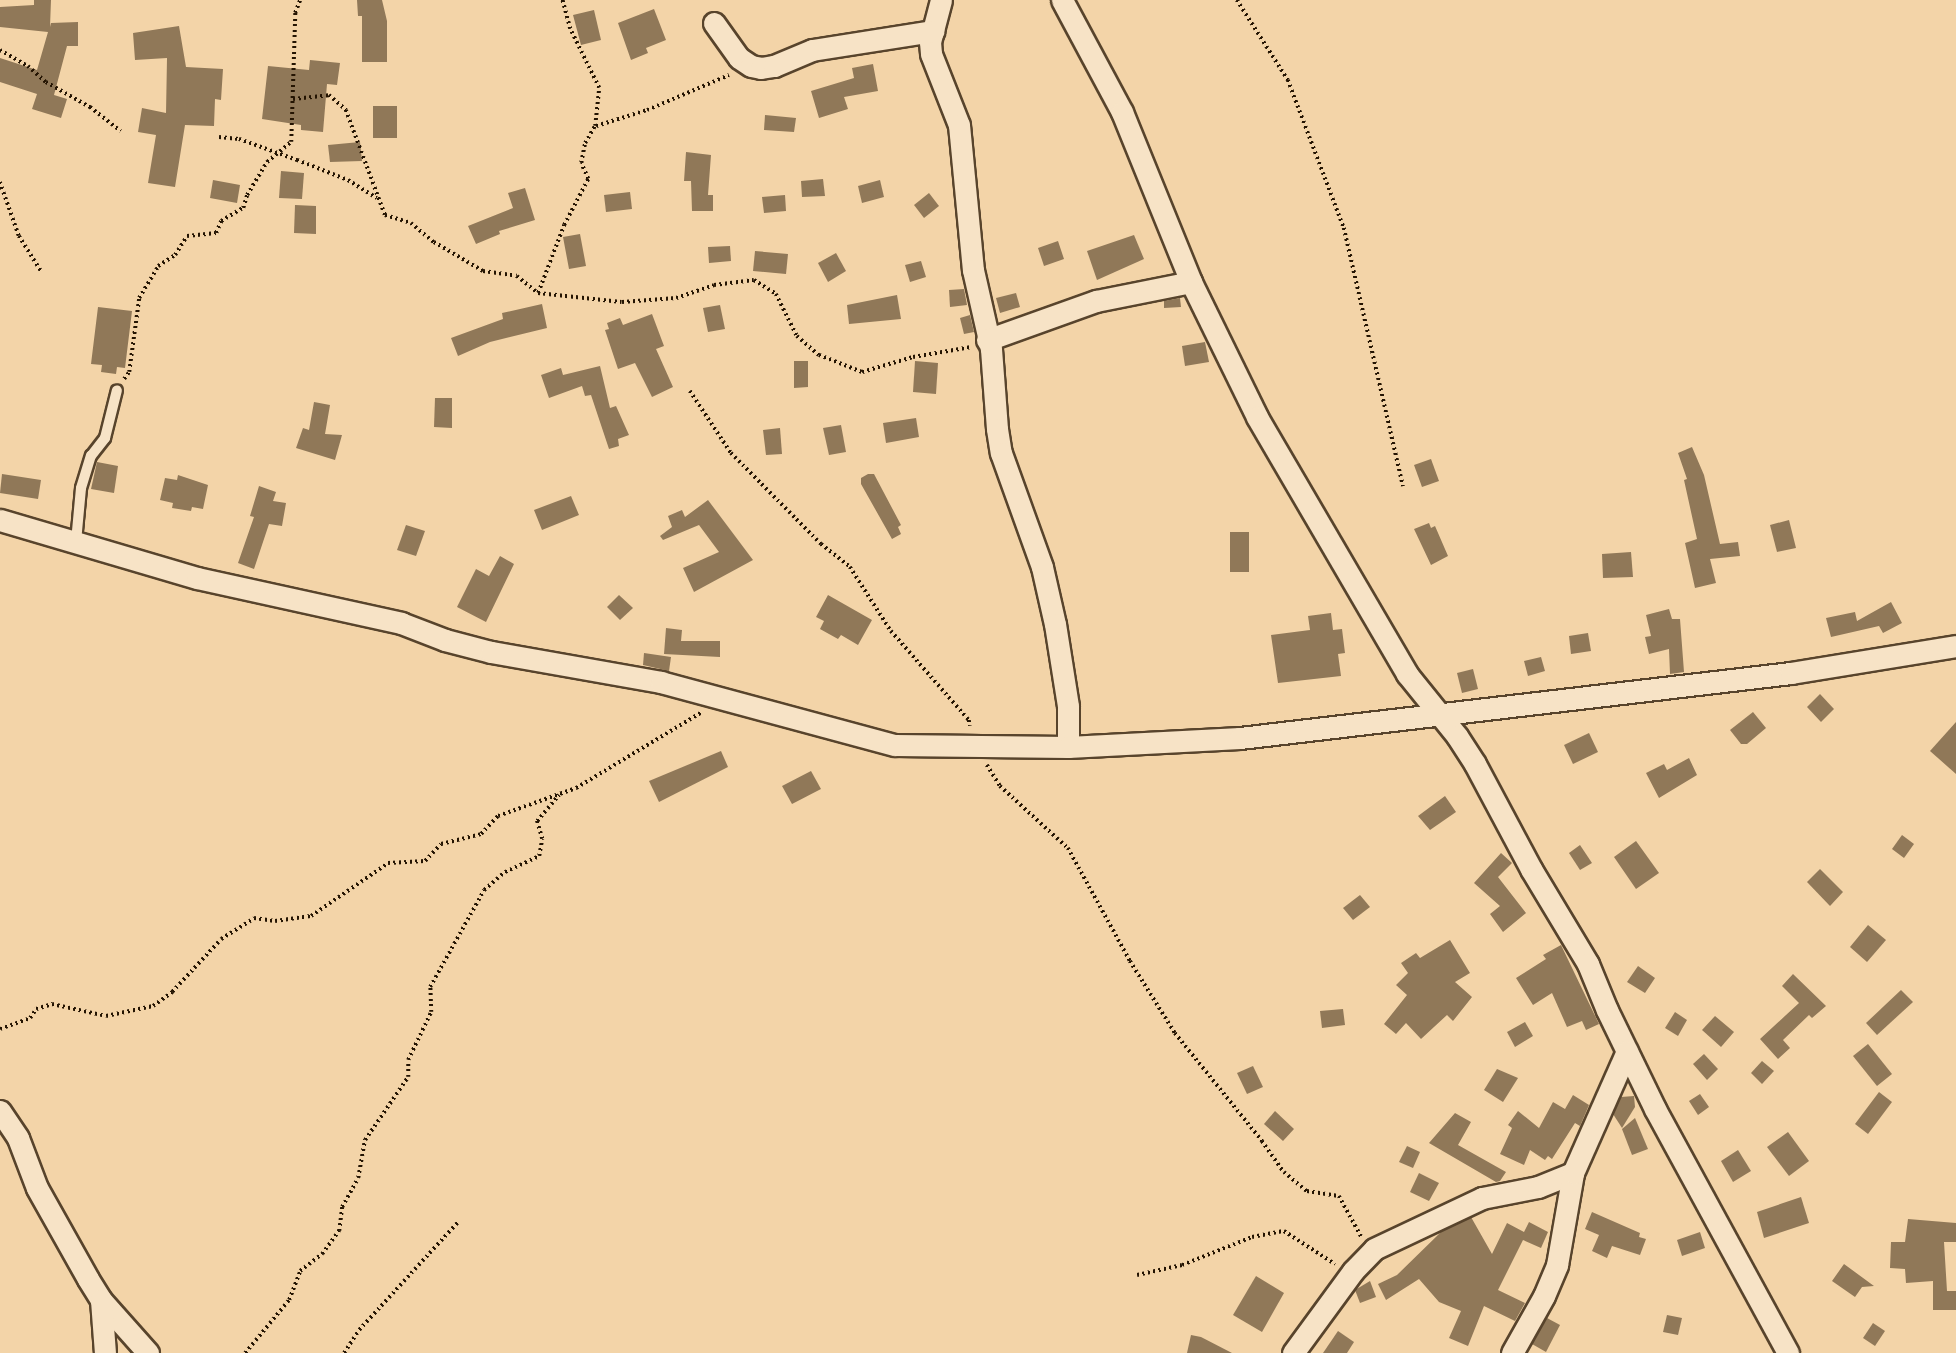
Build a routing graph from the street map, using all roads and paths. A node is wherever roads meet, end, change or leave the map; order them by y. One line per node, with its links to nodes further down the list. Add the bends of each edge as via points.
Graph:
1 (300, 0): 10 (path, via 295,13)
2 (562, 0): 11 (path, via 570,29 599,88)
3 (941, 0): 7 (street)
4 (1062, 0): 18 (street, via 1122,111)
5 (1237, 0): 23 (path, via 1288,80 1344,228)
6 (714, 23): 9 (street, via 727,44)
7 (934, 31): 9 (street, via 812,50 775,66); 20 (street, via 931,54 963,147 973,270)
8 (0, 50): 12 (path)
9 (751, 66): 11 (path, via 647,110)
10 (293, 99): 14 (path, via 291,142); 16 (path, via 329,95 346,110)
11 (595, 126): 19 (path, via 584,143 580,163 588,179 564,225)
12 (121, 131)
13 (219, 137): 14 (path)
14 (276, 153): 16 (path, via 348,180); 21 (path, via 243,208 221,220 216,233 187,236 158,267 139,298 129,372)
15 (0, 182): 17 (path, via 19,236)
16 (379, 199): 19 (path, via 385,215 411,223 434,243 483,271 517,276)
17 (41, 271)
18 (1191, 282): 20 (street, via 1096,301); 28 (street, via 1263,428 1407,674)
19 (538, 293): 20 (path, via 622,302 676,298 714,285 754,280 776,294 797,336 819,355 862,372 913,357)
20 (989, 344): 29 (street, via 1001,453 1042,567 1055,624 1068,706)
21 (117, 390): 25 (lane, via 106,438 91,456 80,488)
22 (690, 391): 30 (path, via 731,453 850,567 891,631 969,720)
23 (1403, 486)
24 (0, 520): 25 (street)
25 (76, 542): 27 (street, via 197,578 401,623 491,652 662,682)
26 (1956, 646): 28 (street, via 1791,673)
27 (714, 697): 30 (street, via 895,745); 31 (path, via 708,709 677,729)
28 (1438, 715): 29 (street, via 1240,738); 33 (street, via 1475,764 1588,964)
29 (1068, 747): 30 (street)
30 (976, 748): 37 (path, via 1000,786 1068,848 1175,1033 1284,1172 1307,1191 1339,1196)
31 (561, 794): 32 (path, via 498,816 481,834 441,844 425,861 388,863 311,916 254,918 221,939 153,1006 106,1016 52,1004); 43 (path, via 537,821 542,839 539,856 505,872 484,890 430,987 431,1012 408,1060 408,1077 365,1140 358,1178 342,1207 339,1231 323,1254 300,1271 289,1300)
32 (0, 1029)
33 (1626, 1051): 35 (street); 47 (street)
34 (0, 1111): 40 (street, via 18,1138 37,1188)
35 (1573, 1173): 37 (street, via 1538,1187 1474,1202); 46 (street, via 1557,1265)
36 (459, 1221): 44 (path, via 359,1330)
37 (1370, 1253): 38 (street)
38 (1353, 1270): 39 (path, via 1331,1263 1284,1231); 45 (street)
39 (1137, 1275)
40 (101, 1300): 41 (street); 42 (street)
41 (105, 1353)
42 (148, 1353)
43 (245, 1353)
44 (344, 1353)
45 (1293, 1353)
46 (1512, 1353)
47 (1788, 1353)

